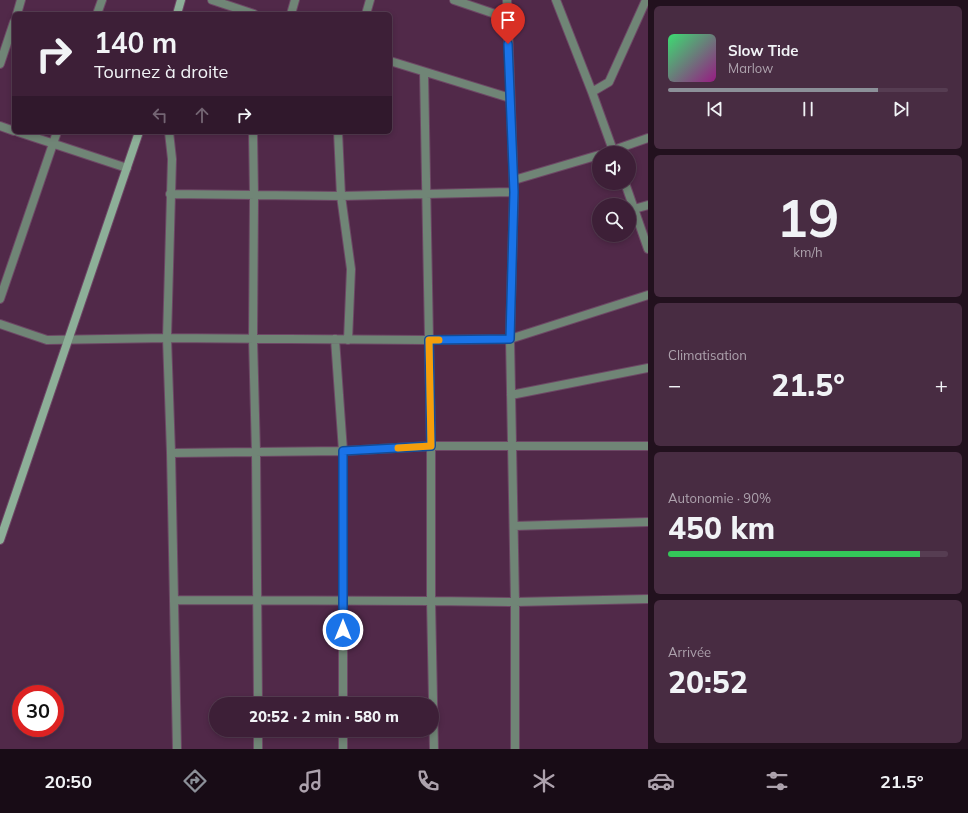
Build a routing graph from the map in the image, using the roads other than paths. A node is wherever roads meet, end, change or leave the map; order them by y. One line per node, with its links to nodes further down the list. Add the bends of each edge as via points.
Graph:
1 (21, 0): 11 (street)
2 (102, 0): 12 (street)
3 (181, 0): 13 (street)
4 (212, 0): 14 (street)
5 (296, 0): 15 (street)
6 (370, 0): 16 (street)
7 (454, 0): 17 (street)
8 (507, 0): 17 (street)
9 (556, 0): 22 (street)
10 (646, 0): 22 (street, via 609,82)
11 (18, 12)
12 (98, 12)
13 (178, 12)
14 (245, 12)
15 (292, 12)
16 (367, 12)
17 (507, 18): 23 (street)
18 (12, 28): 20 (street)
19 (392, 62): 21 (street)
20 (0, 64)
21 (424, 72): 23 (street); 41 (street)
22 (592, 92): 34 (street)
23 (510, 98): 38 (street)
24 (0, 126): 25 (street)
25 (12, 130)
26 (24, 134): 33 (street)
27 (55, 134): 33 (street)
28 (138, 134): 37 (street)
29 (169, 134): 40 (street, via 172,159)
30 (253, 134): 42 (street)
31 (338, 134): 43 (street)
32 (648, 138): 35 (street)
33 (53, 143): 37 (street); 49 (street)
34 (609, 146)
35 (627, 146)
36 (592, 157): 38 (street)
37 (127, 168): 52 (street)
38 (514, 180): 39 (street)
39 (514, 192): 41 (street); 54 (street)
40 (170, 194): 42 (street); 51 (street)
41 (426, 195): 43 (street); 57 (street)
42 (254, 196): 43 (street); 55 (street)
43 (341, 196): 56 (street, via 351,269)
44 (648, 205): 45 (street)
45 (636, 208)
46 (636, 215): 47 (street)
47 (648, 249)
48 (648, 295): 54 (street)
49 (0, 299)
50 (0, 324): 52 (street, via 47,340)
51 (167, 338): 52 (street); 55 (street); 64 (street)
52 (70, 339): 68 (street)
53 (335, 339): 55 (street); 56 (street); 63 (street)
54 (510, 339): 57 (street); 59 (street)
55 (253, 340): 65 (street)
56 (348, 340): 57 (street)
57 (429, 340): 60 (street)
58 (648, 368): 59 (street)
59 (511, 395): 61 (street)
60 (431, 446): 61 (street); 63 (street); 72 (street)
61 (512, 446): 62 (street); 67 (street)
62 (648, 446)
63 (343, 451): 65 (street); 71 (street)
64 (171, 453): 65 (street); 70 (street)
65 (256, 453): 73 (street)
66 (648, 522): 67 (street)
67 (514, 526): 74 (street)
68 (0, 539)
69 (648, 599): 74 (street)
70 (174, 600): 73 (street); 79 (street)
71 (342, 600): 72 (street); 73 (street); 76 (street)
72 (431, 600): 74 (street); 82 (street)
73 (257, 601): 75 (street)
74 (515, 602): 83 (street)
75 (258, 697)
76 (343, 697)
77 (258, 737): 80 (street)
78 (343, 737): 81 (street)
79 (177, 749)
80 (258, 749)
81 (343, 749)
82 (434, 749)
83 (515, 749)

